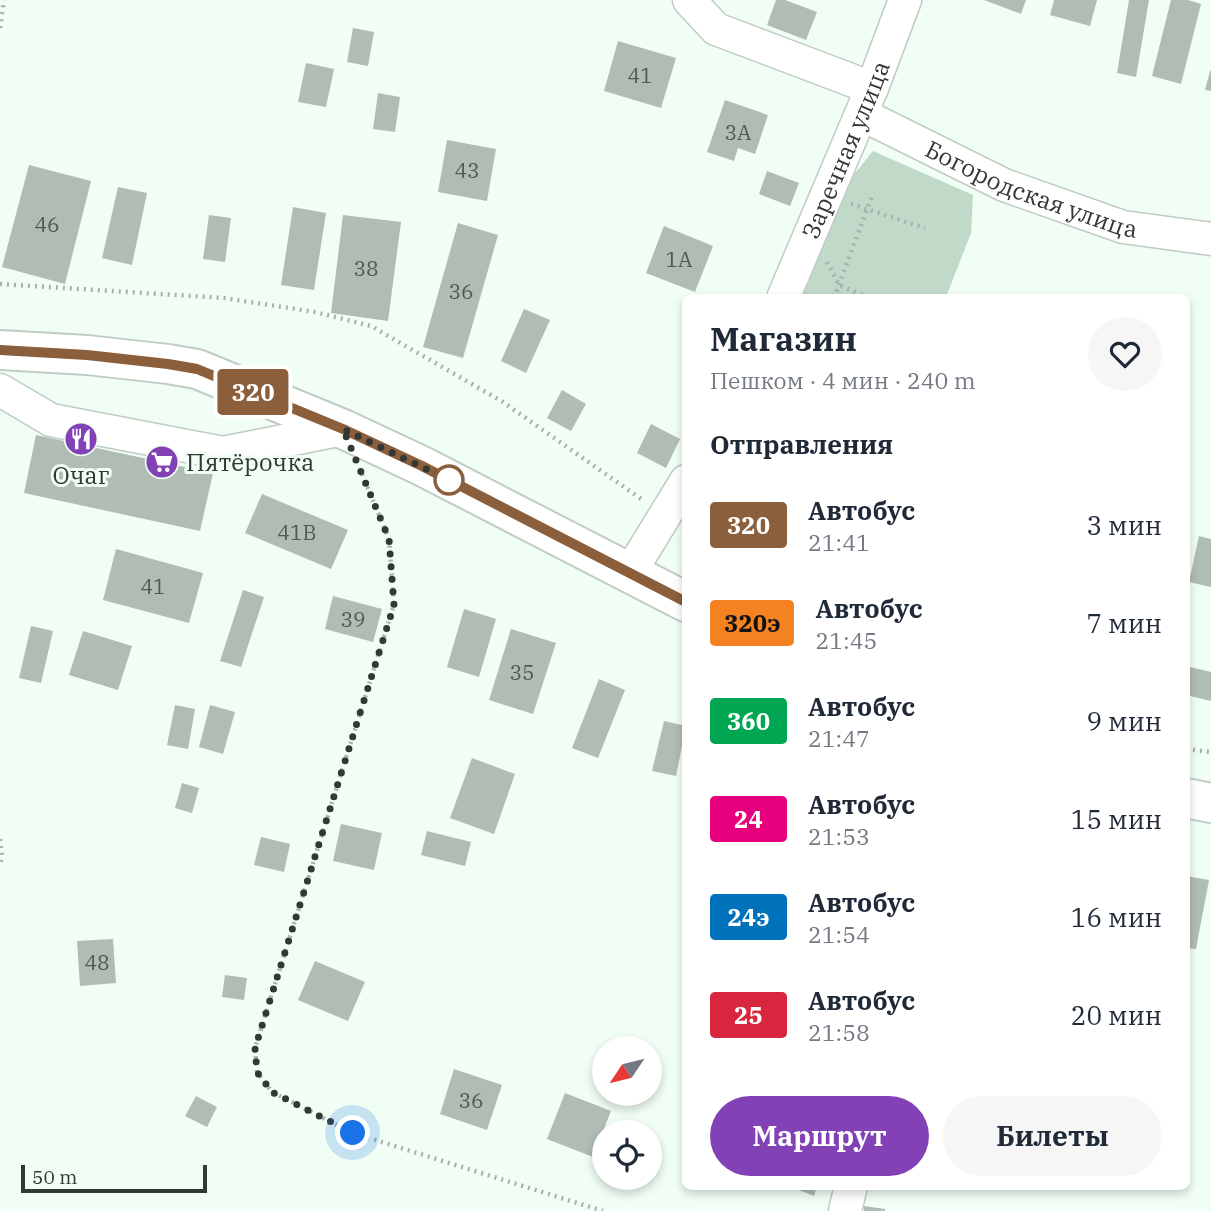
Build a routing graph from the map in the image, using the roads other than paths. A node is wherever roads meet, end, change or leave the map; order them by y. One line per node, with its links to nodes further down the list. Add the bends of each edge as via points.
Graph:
1 (689, 0): 3 (street, Богородская улица, via 716,29)
2 (905, 0): 3 (street, Заречная улица)
3 (866, 101): 4 (street, Богородская улица, via 1004,185 1123,227); 5 (street, Заречная улица)
4 (1211, 239)
5 (785, 294)
6 (0, 350): 8 (main road, via 197,369)
7 (0, 390): 8 (street, via 51,420 223,453)
8 (343, 429): 10 (main road)
9 (682, 488): 10 (street)
10 (629, 574): 11 (main road)
11 (682, 600)
12 (1190, 799): 13 (main road)
13 (1211, 803)
14 (850, 1190): 15 (street)
15 (845, 1211)

